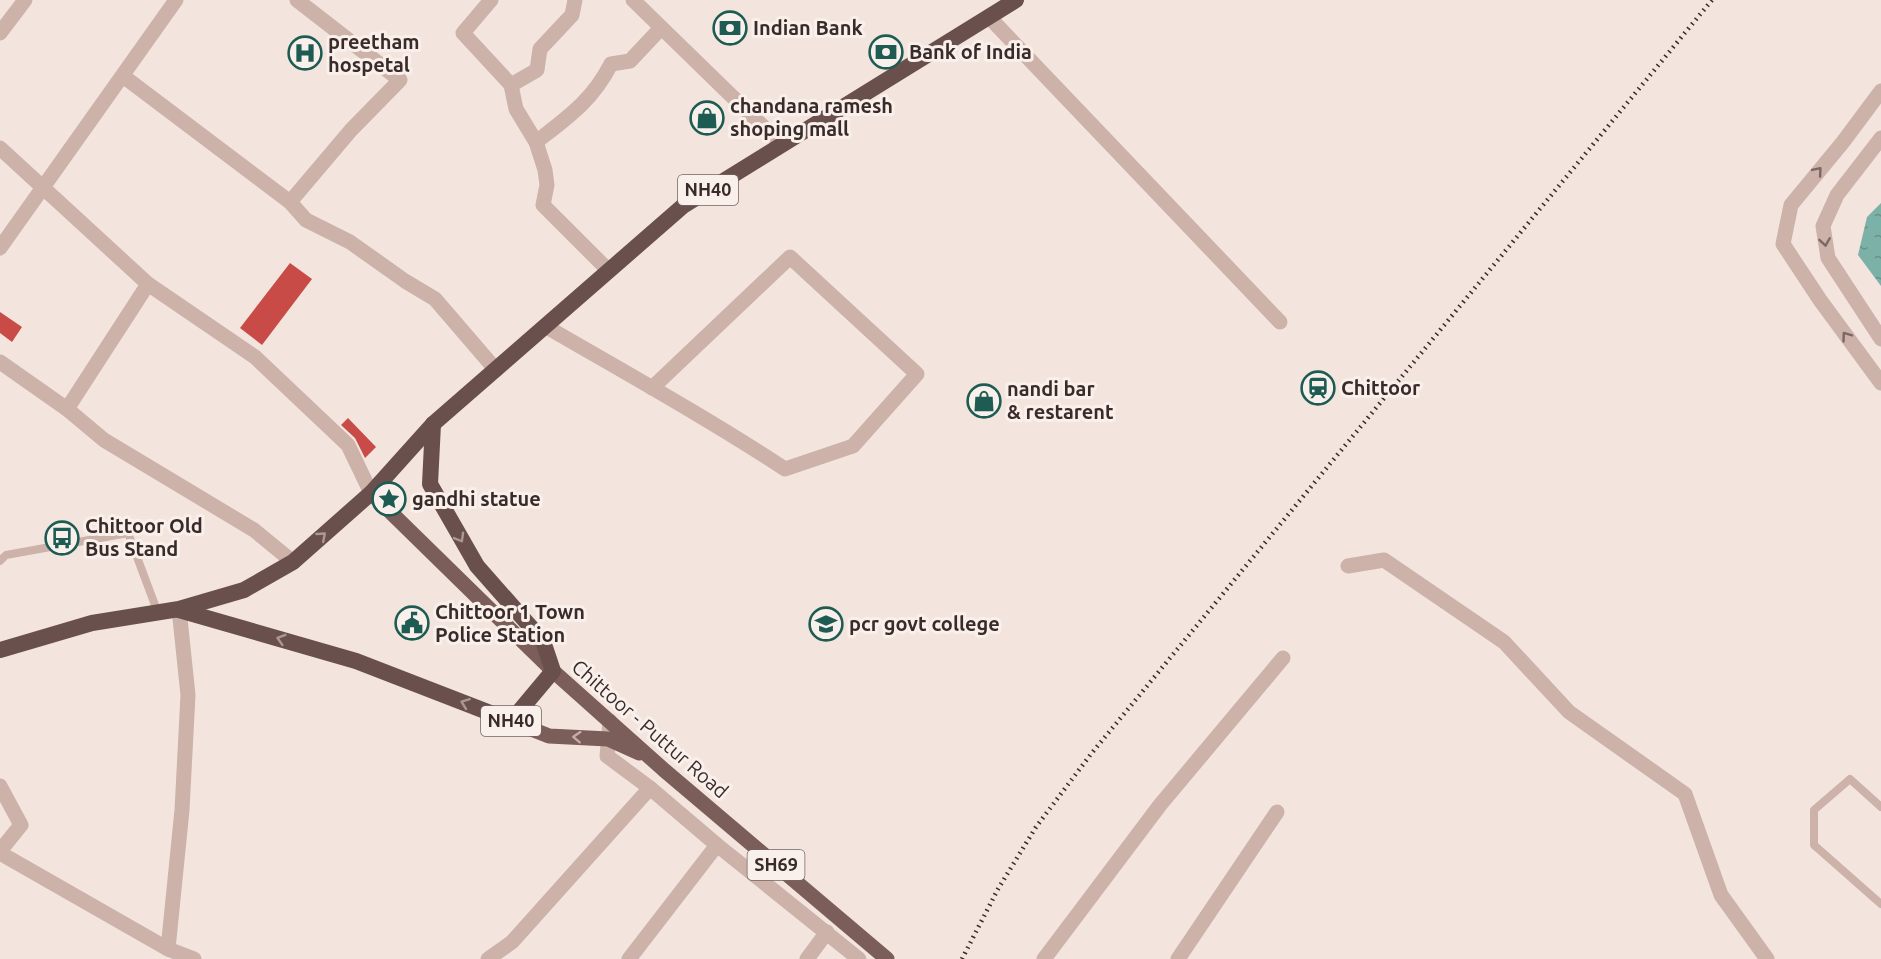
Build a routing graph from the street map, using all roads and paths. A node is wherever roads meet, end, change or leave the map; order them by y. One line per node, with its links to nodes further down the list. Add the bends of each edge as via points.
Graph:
1 (25, 0): 10 (street)
2 (176, 0): 11 (street)
3 (297, 0): 19 (street, via 400,80)
4 (491, 0): 12 (street, via 464,33)
5 (575, 0): 12 (street, via 572,15 540,49 537,70)
6 (633, 0): 9 (street)
7 (1016, 0): 8 (highway, NH40)
8 (989, 17): 16 (highway, NH40); 23 (street)
9 (661, 28): 15 (street, via 630,61 611,64 602,82 579,109); 16 (street)
10 (0, 33)
11 (123, 76): 18 (street); 19 (street)
12 (511, 85): 15 (street, via 516,110)
13 (1881, 91): 28 (street, one-way to 13, via 1783,244 1791,205)
14 (1881, 138): 25 (street, one-way to 25, via 1837,195 1823,226 1828,258)
15 (536, 142): 21 (street, via 547,185 543,205)
16 (782, 145): 21 (highway, NH40, via 683,206)
17 (0, 148): 18 (street)
18 (43, 188): 20 (street); 22 (street)
19 (290, 202): 27 (street, via 306,220 350,242 435,299)
20 (0, 248)
21 (609, 271): 24 (highway, NH40)
22 (148, 284): 30 (street); 32 (street, via 255,357 348,445)
23 (1280, 322)
24 (545, 326): 27 (highway, NH40); 29 (street)
25 (1881, 339)
26 (0, 362): 30 (street)
27 (496, 370): 31 (highway, NH40)
28 (1881, 383)
29 (652, 388): 29 (street, via 790,257 917,374 853,446 785,469)
30 (67, 409): 34 (street, via 105,440 254,530)
31 (433, 424): 32 (highway, NH40); 40 (highway, one-way to 40, via 430,484 477,566 543,641)
32 (371, 493): 34 (highway, NH40, one-way to 32); 40 (main road, Chittoor - Puttur Road / SH69)
33 (0, 561): 37 (lane, via 6,555 128,533)
34 (293, 562): 36 (highway, NH40, via 244,590)
35 (1348, 566): 62 (street, via 1384,560 1504,642 1569,712 1685,794 1721,896)
36 (179, 609): 37 (highway, NH40); 42 (highway, NH40, one-way to 36, via 356,661); 53 (street, via 188,695 182,810)
37 (158, 612): 38 (highway, NH40, via 92,623)
38 (1, 646)
39 (1283, 658): 60 (street, via 1160,805)
40 (553, 671): 41 (main road, Chittoor - Puttur Road / SH69); 42 (highway, NH40)
41 (610, 720): 43 (street); 44 (main road, Chittoor - Puttur Road / SH69)
42 (512, 721): 43 (main road, one-way to 42, via 549,736)
43 (608, 739): 44 (main road); 46 (street, via 607,756)
44 (652, 760): 59 (main road, Chittoor - Puttur Road / SH69)
45 (0, 786): 50 (street, via 21,825)
46 (650, 788): 49 (street); 55 (street, via 512,942)
47 (1881, 807): 51 (lane, via 1850,779 1814,810 1814,846)
48 (1277, 812): 61 (street)
49 (717, 845): 52 (street); 56 (street)
50 (0, 852): 53 (street)
51 (1881, 904)
52 (827, 932): 57 (street); 58 (street)
53 (168, 949): 54 (street)
54 (194, 959)
55 (488, 959)
56 (629, 959)
57 (807, 959)
58 (859, 959)
59 (887, 959)
60 (1044, 959)
61 (1178, 959)
62 (1767, 959)

